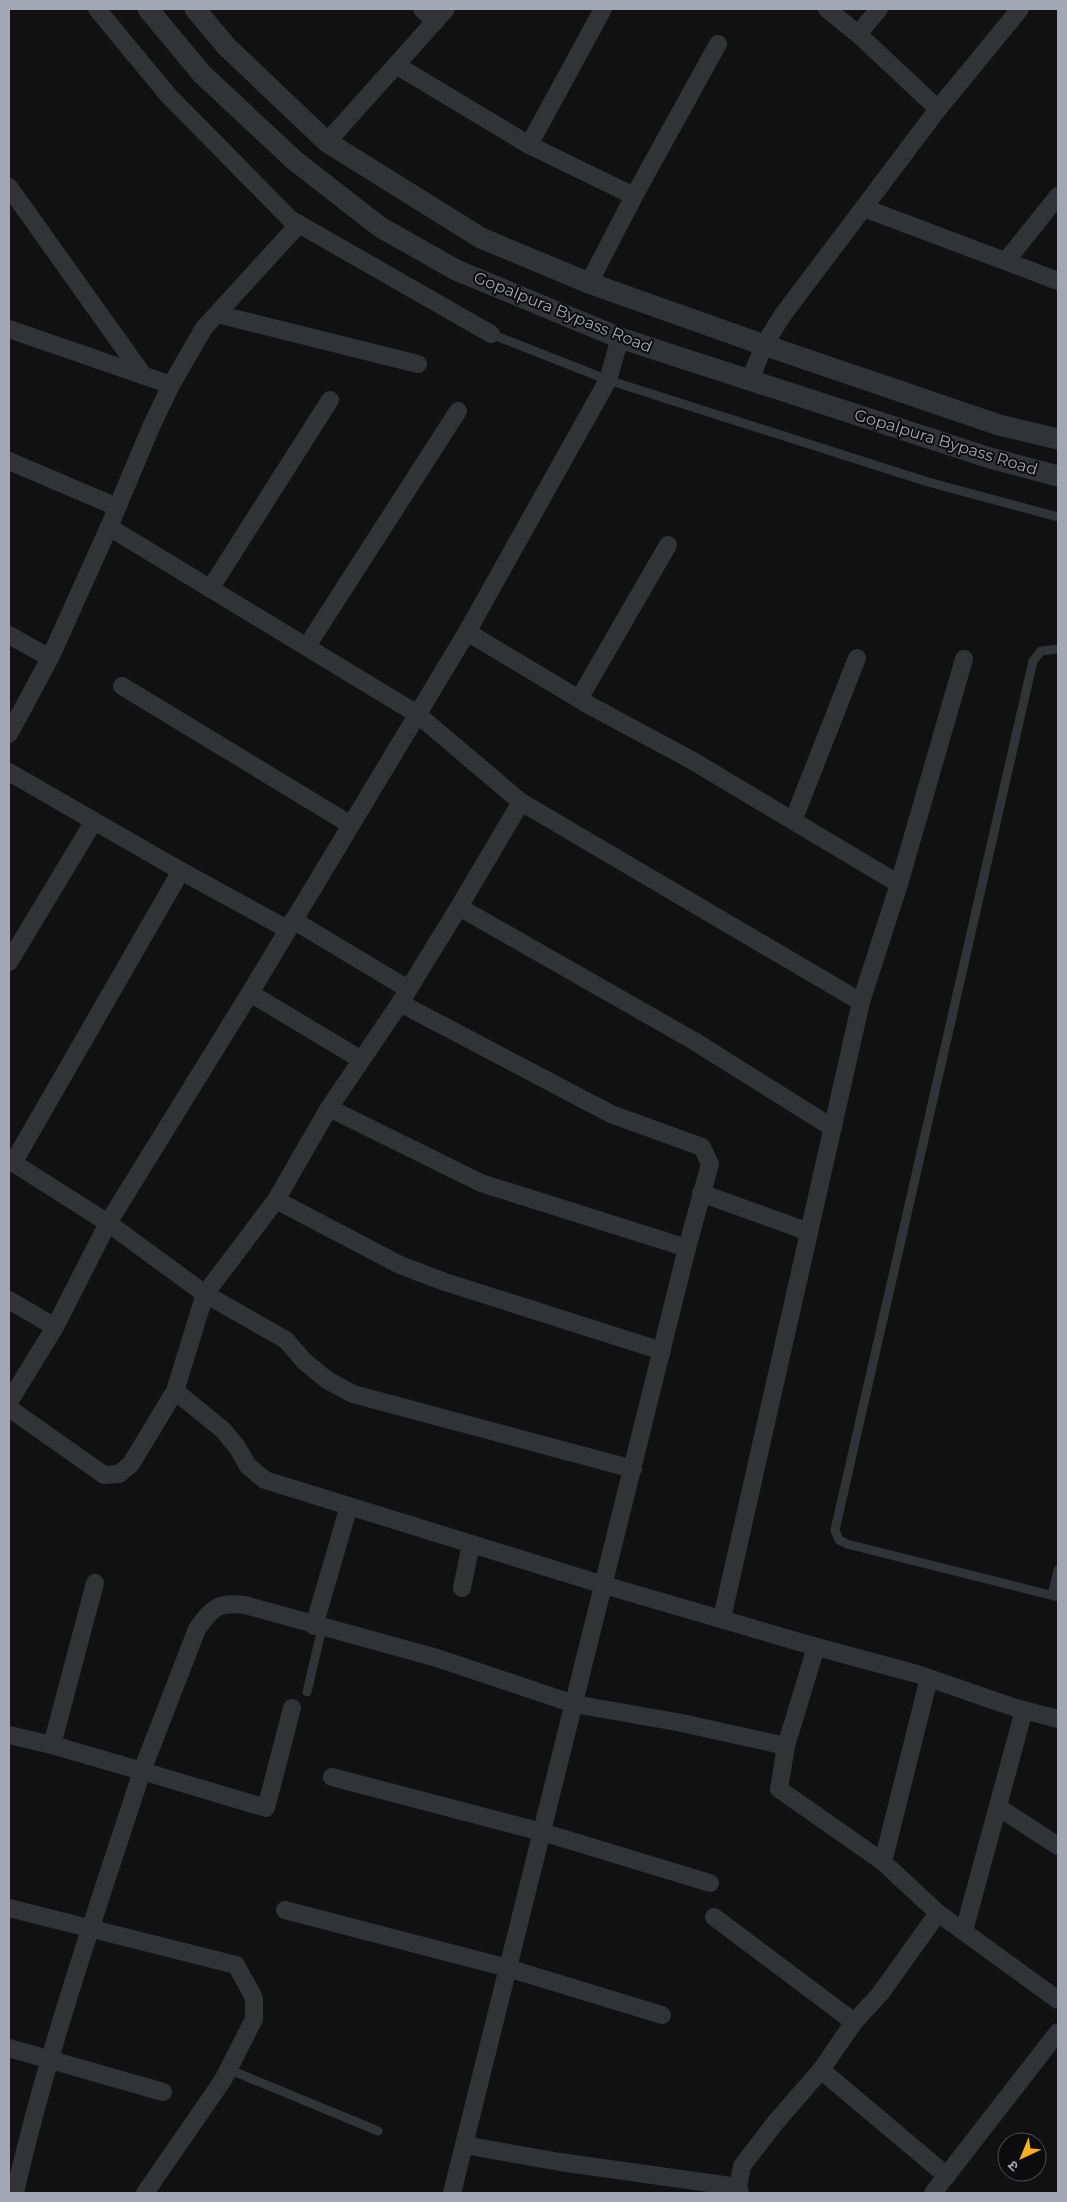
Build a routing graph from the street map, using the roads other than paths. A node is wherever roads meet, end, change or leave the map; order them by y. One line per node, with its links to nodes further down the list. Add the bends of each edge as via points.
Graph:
1 (97, 9): 21 (street, via 168,95 290,219)
2 (148, 9): 28 (street, Gopalpura Bypass Road, via 202,74 294,160 380,227 456,270)
3 (195, 9): 15 (street, Gopalpura Bypass Road, via 227,48)
4 (422, 9): 10 (street)
5 (446, 9): 10 (street)
6 (603, 9): 16 (street)
7 (827, 9): 11 (street)
8 (879, 9): 11 (street)
9 (1020, 9): 14 (street)
10 (435, 22): 13 (street)
11 (858, 34): 14 (street)
12 (718, 44): 18 (street)
13 (396, 65): 15 (street); 16 (street)
14 (938, 108): 20 (street)
15 (328, 142): 24 (street, Gopalpura Bypass Road, via 481,238)
16 (529, 145): 18 (street)
17 (9, 187): 31 (street)
18 (634, 196): 24 (street)
19 (1058, 196): 22 (street)
20 (864, 208): 22 (street); 29 (street, via 782,316)
21 (299, 224): 25 (street); 27 (street)
22 (1006, 261): 23 (street)
23 (1058, 281)
24 (589, 283): 29 (street, Gopalpura Bypass Road)
25 (217, 314): 30 (street); 34 (street, via 204,328)
26 (9, 329): 31 (street)
27 (491, 334): 32 (lane)
28 (620, 338): 32 (street); 33 (street, Gopalpura Bypass Road)
29 (764, 345): 33 (street); 37 (street, Gopalpura Bypass Road, via 999,425)
30 (418, 364)
31 (143, 376): 34 (street)
32 (608, 380): 41 (lane, via 928,482); 45 (street)
33 (750, 380): 39 (street, Gopalpura Bypass Road, via 990,458)
34 (171, 385): 40 (street)
35 (330, 400): 44 (street)
36 (458, 411): 47 (street)
37 (1058, 439)
38 (9, 461): 40 (street)
39 (1058, 476)
40 (117, 507): 42 (street)
41 (1058, 517)
42 (109, 527): 44 (street); 49 (street)
43 (668, 545): 53 (street)
44 (210, 589): 47 (street)
45 (467, 632): 53 (street); 54 (street)
46 (9, 635): 49 (street)
47 (307, 646): 54 (street)
48 (1058, 649): 92 (lane, via 1041,651 1033,661 835,1530 839,1540 847,1544)
49 (50, 658): 55 (street)
50 (857, 658): 59 (street)
51 (964, 659): 62 (street)
52 (122, 686): 60 (street)
53 (579, 699): 59 (street, via 693,761)
54 (417, 714): 57 (street); 60 (street)
55 (9, 734)
56 (9, 772): 58 (street)
57 (521, 802): 63 (street); 68 (street)
58 (94, 821): 61 (street); 65 (street)
59 (793, 821): 62 (street)
60 (352, 825): 64 (street)
61 (181, 872): 64 (street); 72 (street)
62 (899, 884): 68 (street)
63 (459, 907): 67 (street); 71 (street, via 694,1041)
64 (290, 924): 66 (street); 67 (street)
65 (9, 962)
66 (250, 994): 69 (street); 75 (street)
67 (404, 996): 69 (street); 73 (street, via 611,1114 702,1147 710,1164)
68 (861, 1002): 71 (street)
69 (360, 1059): 70 (street)
70 (329, 1108): 74 (street); 77 (street, via 481,1183)
71 (833, 1128): 76 (street)
72 (11, 1161): 75 (street)
73 (701, 1193): 76 (street); 77 (street)
74 (276, 1200): 78 (street); 81 (street, via 400,1265)
75 (108, 1223): 78 (street); 80 (street)
76 (810, 1232): 93 (street)
77 (687, 1248): 81 (street)
78 (205, 1294): 82 (street); 85 (street, via 286,1340 327,1380 353,1394)
79 (9, 1300): 80 (street)
80 (55, 1327): 83 (street)
81 (662, 1350): 85 (street)
82 (175, 1391): 84 (street, via 131,1464 118,1474 104,1476); 86 (street, via 223,1430 248,1466 265,1480)
83 (9, 1402)
84 (9, 1408)
85 (633, 1468): 90 (street)
86 (349, 1506): 87 (street); 94 (street)
87 (471, 1544): 90 (street); 91 (street)
88 (1058, 1570): 92 (lane)
89 (95, 1583): 103 (street)
90 (604, 1585): 93 (street); 98 (street)
91 (462, 1588)
92 (1055, 1596)
93 (722, 1618): 95 (street)
94 (318, 1627): 97 (lane); 98 (street, via 437,1658); 105 (street, via 245,1605 225,1603 209,1613 197,1629)
95 (816, 1647): 96 (street); 104 (street)
96 (929, 1678): 100 (street); 110 (street)
97 (307, 1692)
98 (574, 1704): 104 (street); 108 (street)
99 (292, 1708): 105 (street, via 266,1808)
100 (1024, 1710): 101 (street); 107 (street)
101 (1058, 1719)
102 (9, 1735): 103 (street)
103 (52, 1745): 105 (street)
104 (786, 1746): 110 (street, via 779,1789)
105 (142, 1771): 116 (street)
106 (332, 1777): 108 (street)
107 (998, 1807): 109 (street); 117 (street)
108 (542, 1832): 111 (street); 118 (street)
109 (1058, 1846)
110 (883, 1862): 114 (street)
111 (710, 1883)
112 (9, 1908): 116 (street)
113 (285, 1910): 118 (street)
114 (938, 1913): 117 (street); 121 (street, via 880,1994)
115 (714, 1917): 121 (street)
116 (90, 1929): 124 (street); 125 (street, via 236,1965 254,1998 254,2019)
117 (964, 1931): 119 (street)
118 (508, 1968): 120 (street); 129 (street)
119 (1058, 2000)
120 (662, 2015)
121 (854, 2022): 126 (street)
122 (1058, 2032): 130 (street)
123 (9, 2048): 124 (street)
124 (51, 2060): 127 (street); 132 (street, via 28,2136)
125 (228, 2069): 128 (lane); 133 (street)
126 (821, 2070): 130 (street); 131 (street, via 742,2166)
127 (163, 2092)
128 (378, 2131)
129 (464, 2145): 131 (street); 134 (street)
130 (948, 2176): 135 (street)
131 (739, 2190)
132 (16, 2193)
133 (145, 2193)
134 (452, 2193)
135 (933, 2193)

